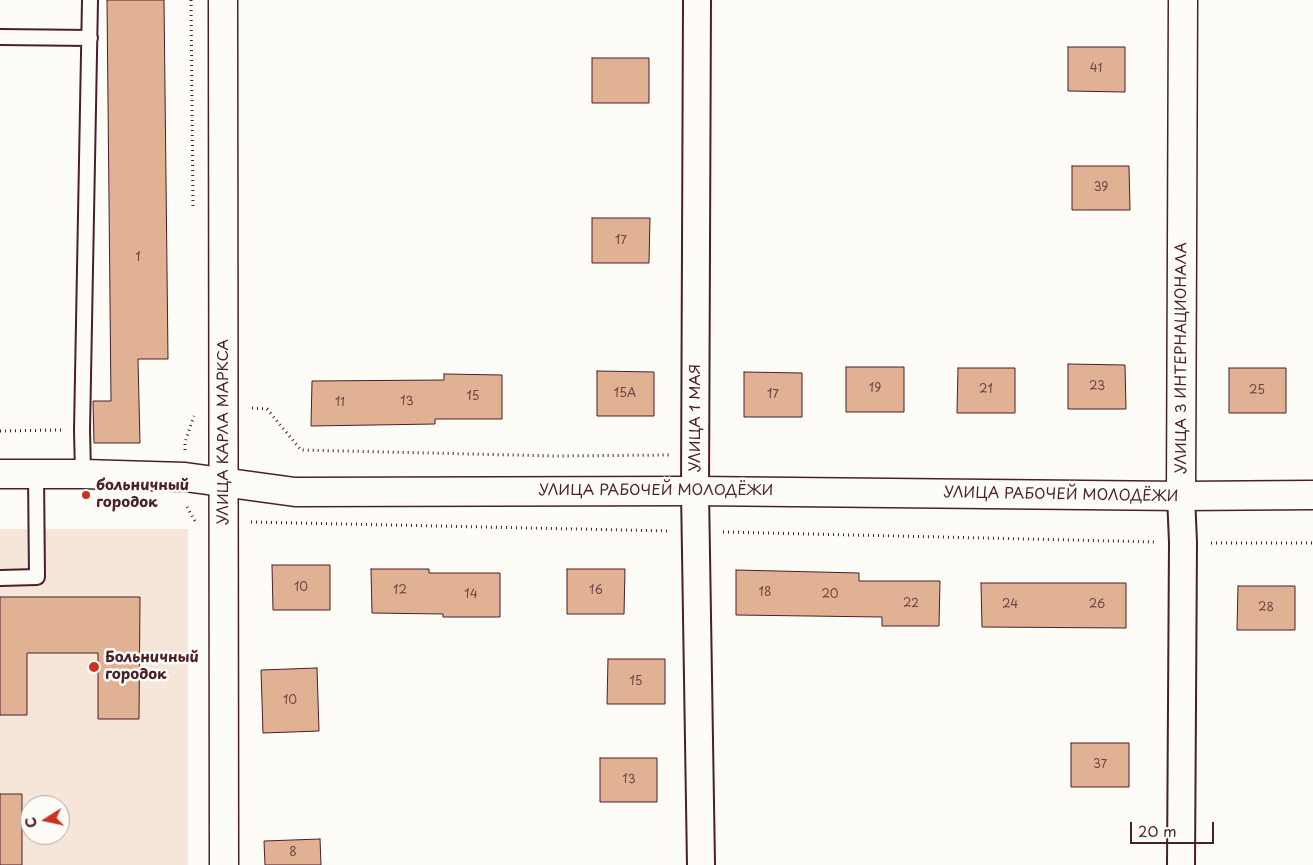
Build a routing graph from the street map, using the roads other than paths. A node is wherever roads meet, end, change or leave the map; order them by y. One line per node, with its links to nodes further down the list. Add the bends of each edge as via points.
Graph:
1 (90, 0): 6 (lane)
2 (223, 0): 10 (main road, УЛИЦА КАРЛА МАРКСА)
3 (697, 0): 11 (street, УЛИЦА 1 МАЯ)
4 (1183, 0): 13 (main road, УЛИЦА 3 ИНТЕРНАЦИОНАЛА)
5 (0, 37): 6 (lane)
6 (90, 38): 9 (lane)
7 (0, 474): 8 (main road, УЛИЦА РАБОЧЕЙ МОЛОДЁЖИ)
8 (36, 474): 9 (main road, УЛИЦА РАБОЧЕЙ МОЛОДЁЖИ); 14 (lane, via 37,577)
9 (83, 474): 10 (main road, УЛИЦА РАБОЧЕЙ МОЛОДЁЖИ, via 186,477)
10 (224, 482): 11 (main road, УЛИЦА РАБОЧЕЙ МОЛОДЁЖИ, via 294,492); 15 (main road, УЛИЦА КАРЛА МАРКСА)
11 (695, 491): 13 (main road, УЛИЦА РАБОЧЕЙ МОЛОДЁЖИ); 16 (street, УЛИЦА 1 МАЯ)
12 (1313, 495): 13 (main road, УЛИЦА РАБОЧЕЙ МОЛОДЁЖИ)
13 (1181, 496): 17 (street, УЛИЦА 3 ИНТЕРНАЦИОНАЛА)
14 (0, 578)
15 (224, 865)
16 (701, 865)
17 (1181, 865)

